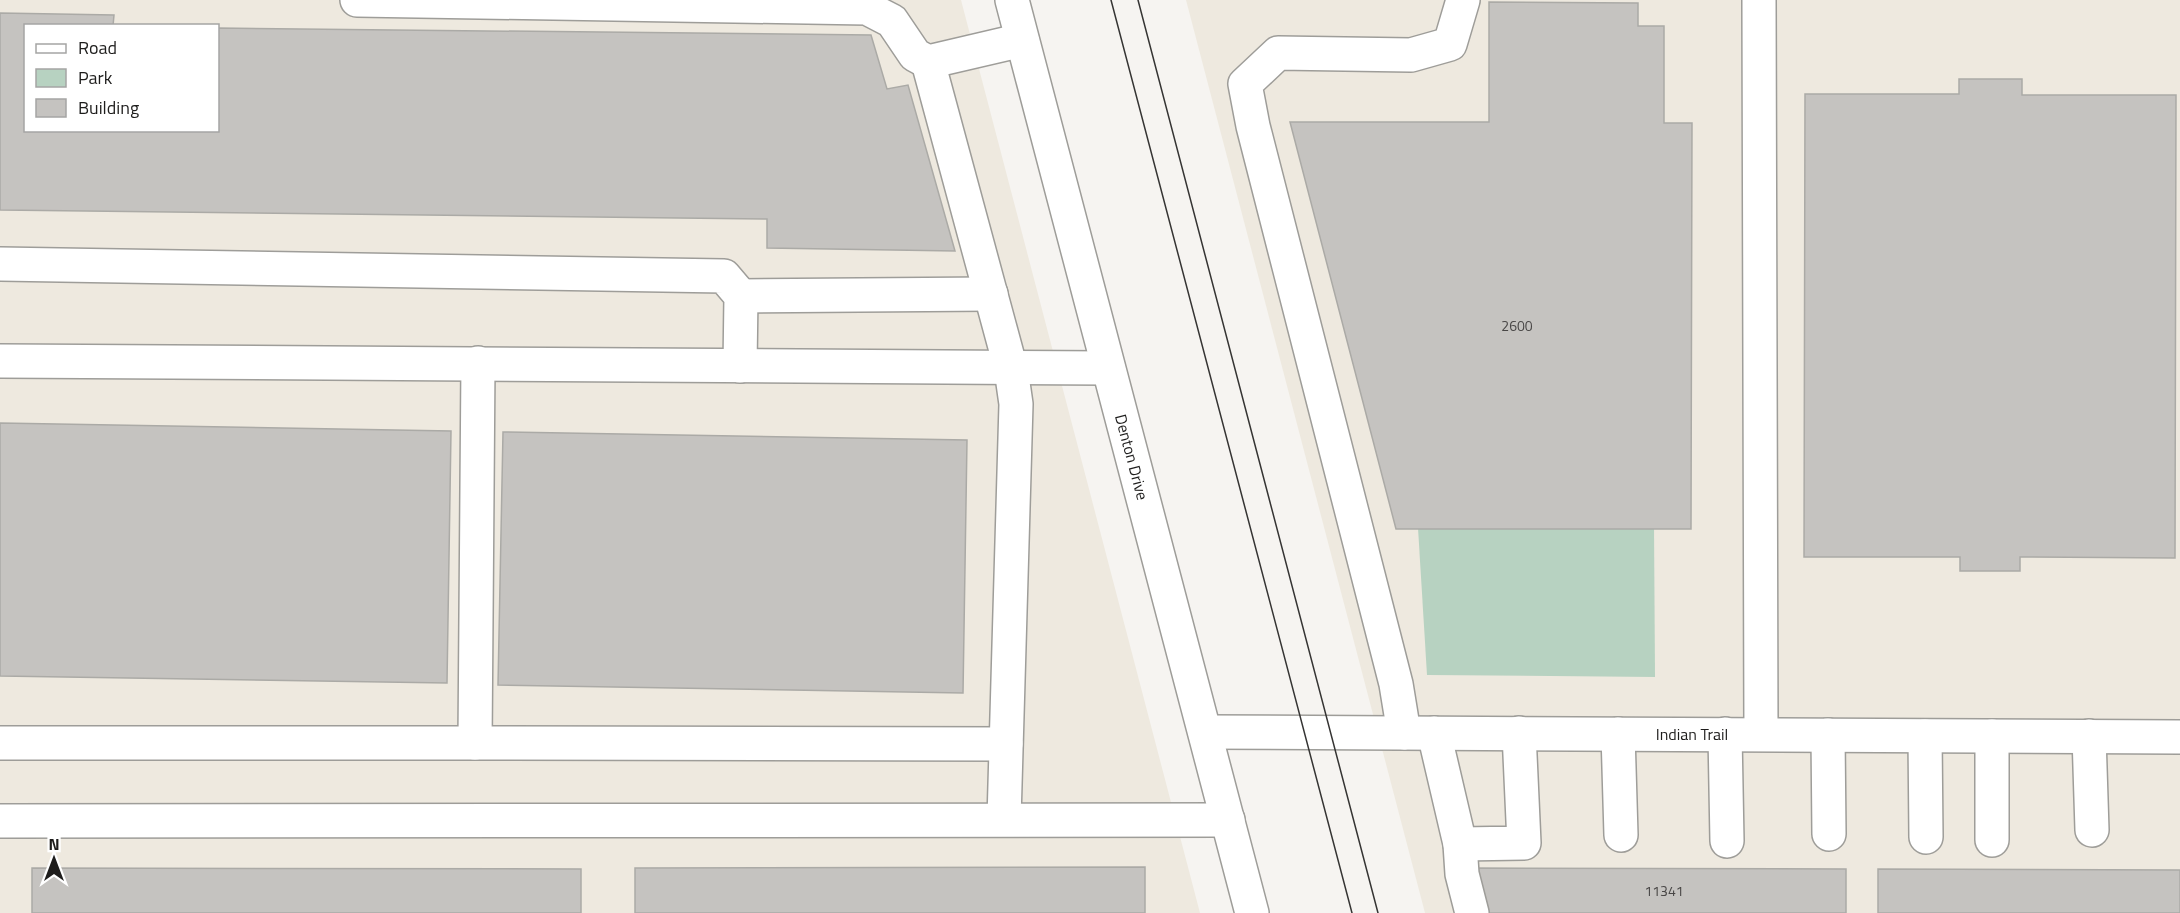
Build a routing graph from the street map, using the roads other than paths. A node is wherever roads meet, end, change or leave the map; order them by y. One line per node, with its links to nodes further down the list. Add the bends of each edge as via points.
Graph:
1 (357, 0): 6 (street, via 867,8 891,21 915,55)
2 (1012, 0): 5 (street, Denton Drive)
3 (1463, 0): 16 (street, via 1449,44 1411,56 1278,53 1245,84 1396,684)
4 (1759, 0): 20 (street)
5 (1022, 40): 6 (street); 13 (street, Denton Drive)
6 (928, 63): 8 (street)
7 (0, 264): 9 (street, via 724,276)
8 (991, 294): 9 (street); 14 (street)
9 (741, 296): 12 (street)
10 (0, 361): 11 (street)
11 (478, 363): 12 (street); 27 (street)
12 (740, 366): 14 (street)
13 (1108, 368): 14 (street); 15 (street, Denton Drive)
14 (1011, 369): 28 (street, via 1016,404)
15 (1204, 732): 16 (street, Indian Trail); 30 (street, Denton Drive)
16 (1419, 733): 17 (street, Indian Trail); 38 (street)
17 (1519, 733): 18 (street, Indian Trail); 38 (street, via 1524,843)
18 (1618, 734): 19 (street, Indian Trail); 34 (street)
19 (1725, 734): 20 (street, Indian Trail); 37 (street)
20 (1761, 734): 21 (street, Indian Trail)
21 (1828, 735): 22 (street, Indian Trail); 33 (street)
22 (1925, 736): 23 (street, Indian Trail); 35 (street)
23 (1992, 736): 24 (street, Indian Trail); 36 (street)
24 (2089, 736): 25 (street, Indian Trail); 32 (street)
25 (2180, 737)
26 (0, 743): 27 (street)
27 (476, 743): 28 (street)
28 (1006, 744): 29 (street)
29 (1004, 819): 30 (street); 31 (street)
30 (1228, 820): 39 (street, Denton Drive)
31 (0, 821)
32 (2092, 830)
33 (1829, 834)
34 (1621, 835)
35 (1926, 837)
36 (1992, 840)
37 (1727, 841)
38 (1460, 844): 40 (street, via 1462,874)
39 (1252, 913)
40 (1472, 913)

